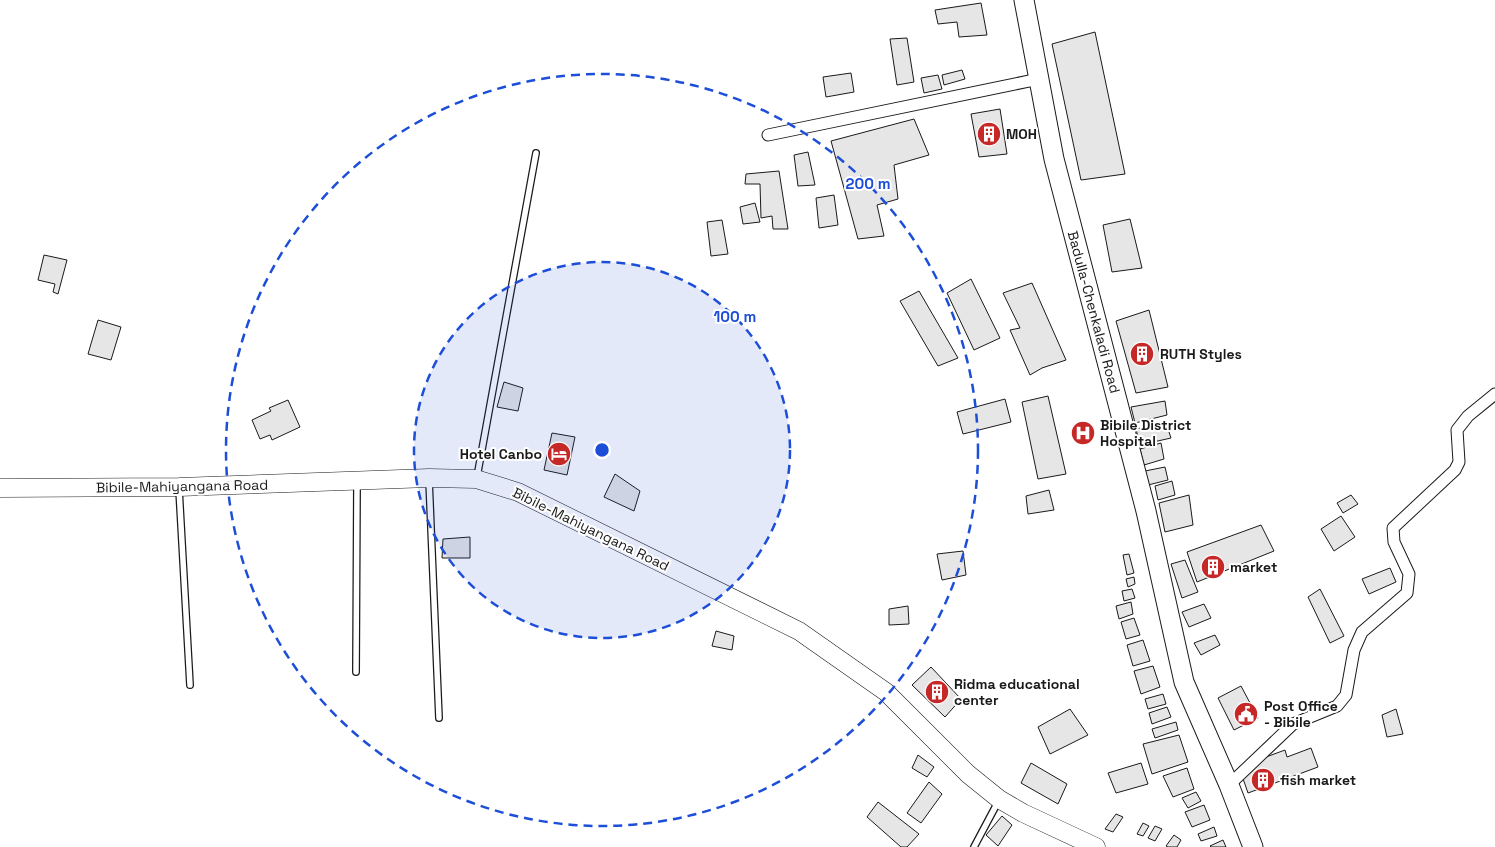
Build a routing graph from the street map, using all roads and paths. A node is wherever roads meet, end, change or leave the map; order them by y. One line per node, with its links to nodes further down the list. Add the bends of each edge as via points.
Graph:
1 (1024, 0): 2 (highway, Badulla-Chenkaladi Road)
2 (1039, 80): 3 (street); 14 (highway, Badulla-Chenkaladi Road, via 1054,159 1146,511 1184,682)
3 (768, 135)
4 (536, 153): 7 (lane)
5 (1495, 394): 14 (street, via 1468,416 1457,430 1459,462 1455,470 1393,528 1394,542 1409,574 1407,593 1362,632 1354,650 1346,695 1337,706 1293,724)
6 (429, 478): 7 (main road, Bibile-Mahiyangana Road); 8 (main road, Bibile-Mahiyangana Road); 13 (lane)
7 (476, 479): 15 (main road, Bibile-Mahiyangana Road, via 518,492 799,631 886,692 968,774)
8 (357, 482): 9 (main road, Bibile-Mahiyangana Road); 11 (lane)
9 (179, 487): 10 (main road, Bibile-Mahiyangana Road); 12 (lane)
10 (0, 488)
11 (356, 672)
12 (190, 685)
13 (439, 718)
14 (1229, 785): 18 (highway, Badulla-Chenkaladi Road)
15 (999, 799): 16 (lane); 17 (main road, Bibile-Mahiyangana Road, via 1023,814)
16 (974, 847)
17 (1096, 847)
18 (1253, 847)

